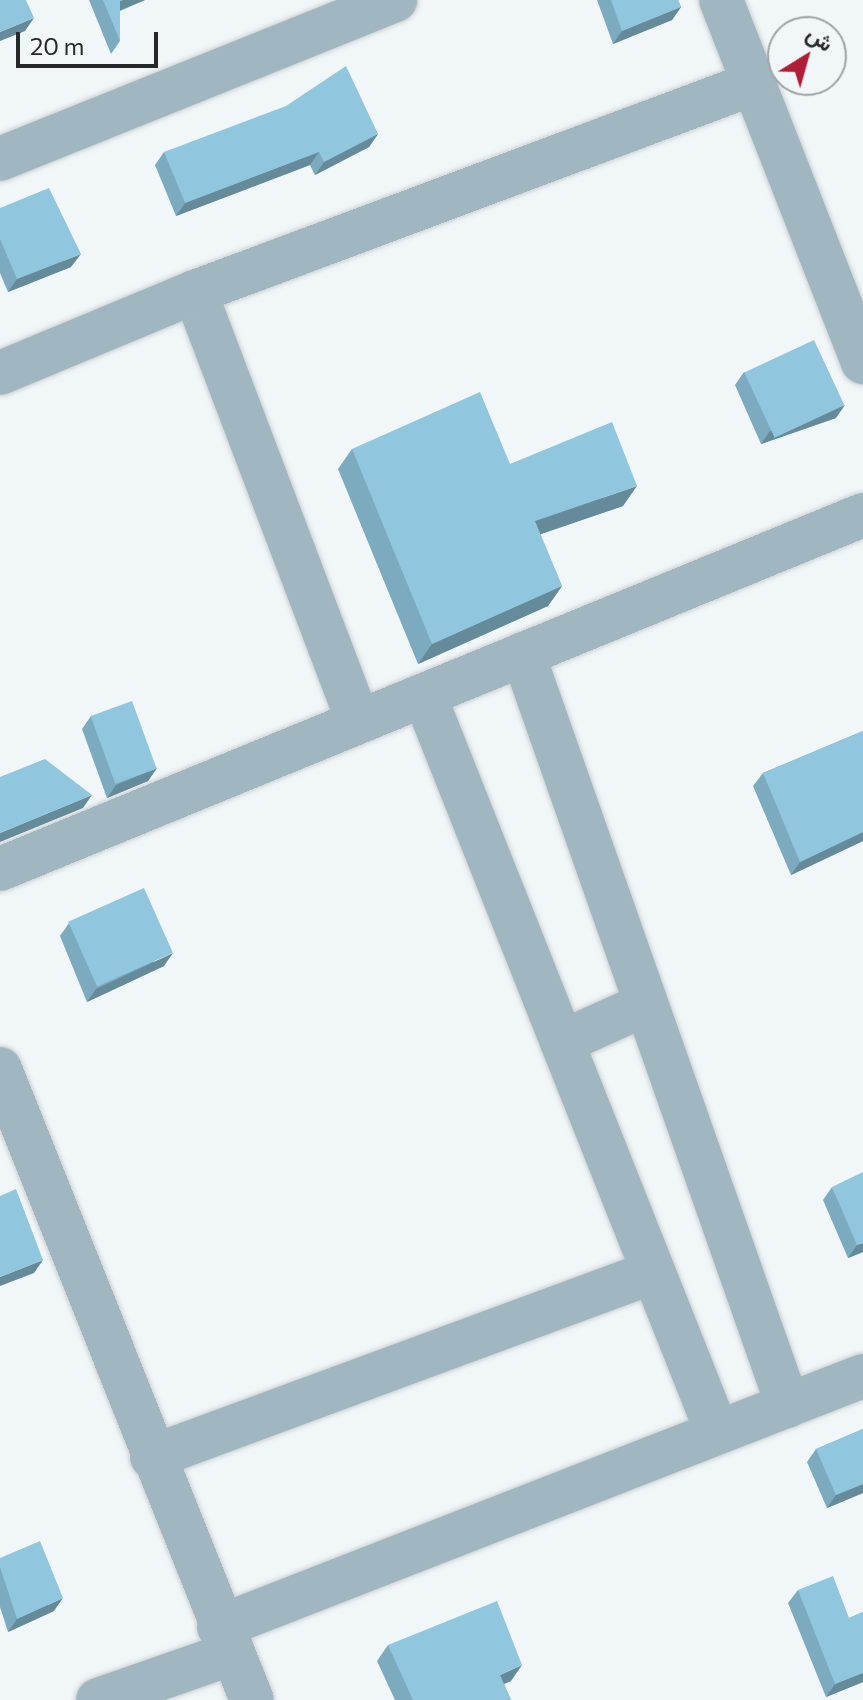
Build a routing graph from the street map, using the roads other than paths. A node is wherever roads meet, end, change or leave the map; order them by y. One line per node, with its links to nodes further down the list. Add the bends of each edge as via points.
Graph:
1 (395, 0): 4 (street)
2 (721, 0): 3 (street)
3 (752, 84): 5 (street); 6 (street)
4 (0, 159)
5 (195, 292): 7 (street); 11 (street)
6 (863, 362)
7 (0, 373)
8 (863, 515): 9 (street)
9 (523, 654): 10 (street); 13 (street)
10 (425, 697): 11 (street); 14 (street)
11 (358, 721): 12 (street)
12 (0, 869)
13 (644, 1005): 14 (street); 19 (street)
14 (562, 1042): 17 (street)
15 (0, 1069): 16 (street)
16 (9, 1119): 21 (street)
17 (653, 1272): 20 (street); 21 (street)
18 (863, 1376): 19 (street)
19 (788, 1406): 20 (street)
20 (717, 1432): 22 (street)
21 (152, 1457): 22 (street)
22 (226, 1640): 23 (street); 24 (street)
23 (98, 1700)
24 (252, 1700)

